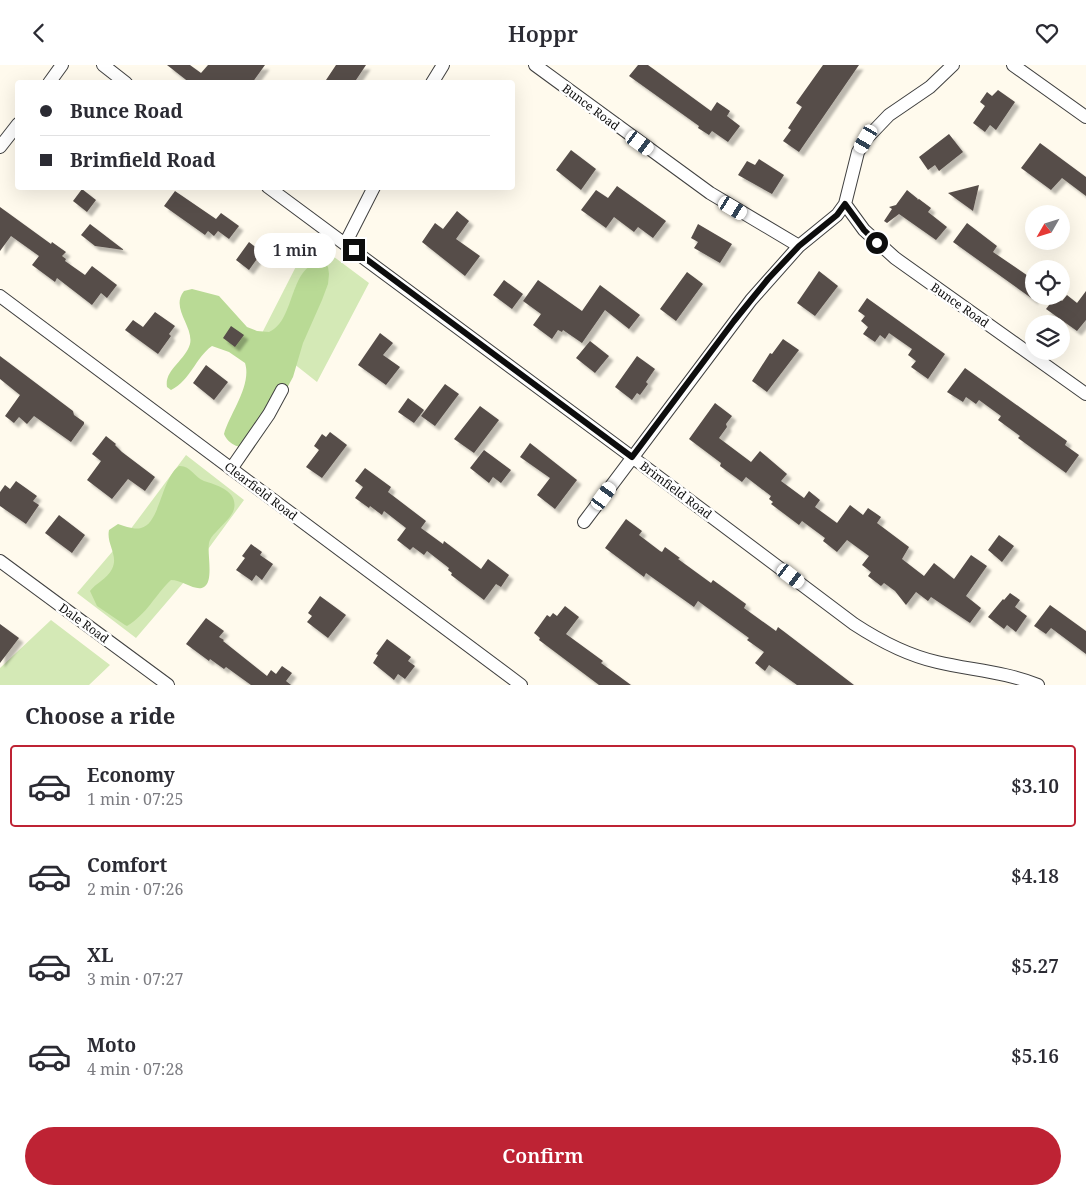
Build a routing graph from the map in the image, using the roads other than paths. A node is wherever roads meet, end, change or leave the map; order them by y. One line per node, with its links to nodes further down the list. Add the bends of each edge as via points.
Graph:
1 (62, 65): 7 (street)
2 (103, 65): 8 (street)
3 (443, 65): 9 (street)
4 (535, 65): 17 (street, Bunce Road, via 710,193)
5 (953, 65): 15 (street, via 930,87 889,115 866,139 858,152)
6 (1013, 65): 10 (street)
7 (51, 80)
8 (122, 80)
9 (434, 80)
10 (1086, 117)
11 (15, 128): 12 (street)
12 (0, 147)
13 (272, 190): 16 (street, Brimfield Road)
14 (372, 190): 16 (street)
15 (845, 204): 17 (street, via 837,215); 20 (street, Bunce Road, via 864,230 894,258)
16 (344, 244): 21 (street, Brimfield Road)
17 (799, 246): 21 (street, via 751,300)
18 (0, 296): 22 (street, Clearfield Road)
19 (282, 390): 22 (street)
20 (1086, 394)
21 (632, 457): 23 (street); 27 (street, Brimfield Road, via 874,637 892,647 936,662 1015,677)
22 (231, 469): 26 (street, Clearfield Road)
23 (584, 522)
24 (0, 561): 25 (street, Dale Road)
25 (168, 685)
26 (521, 685)
27 (1038, 685)

